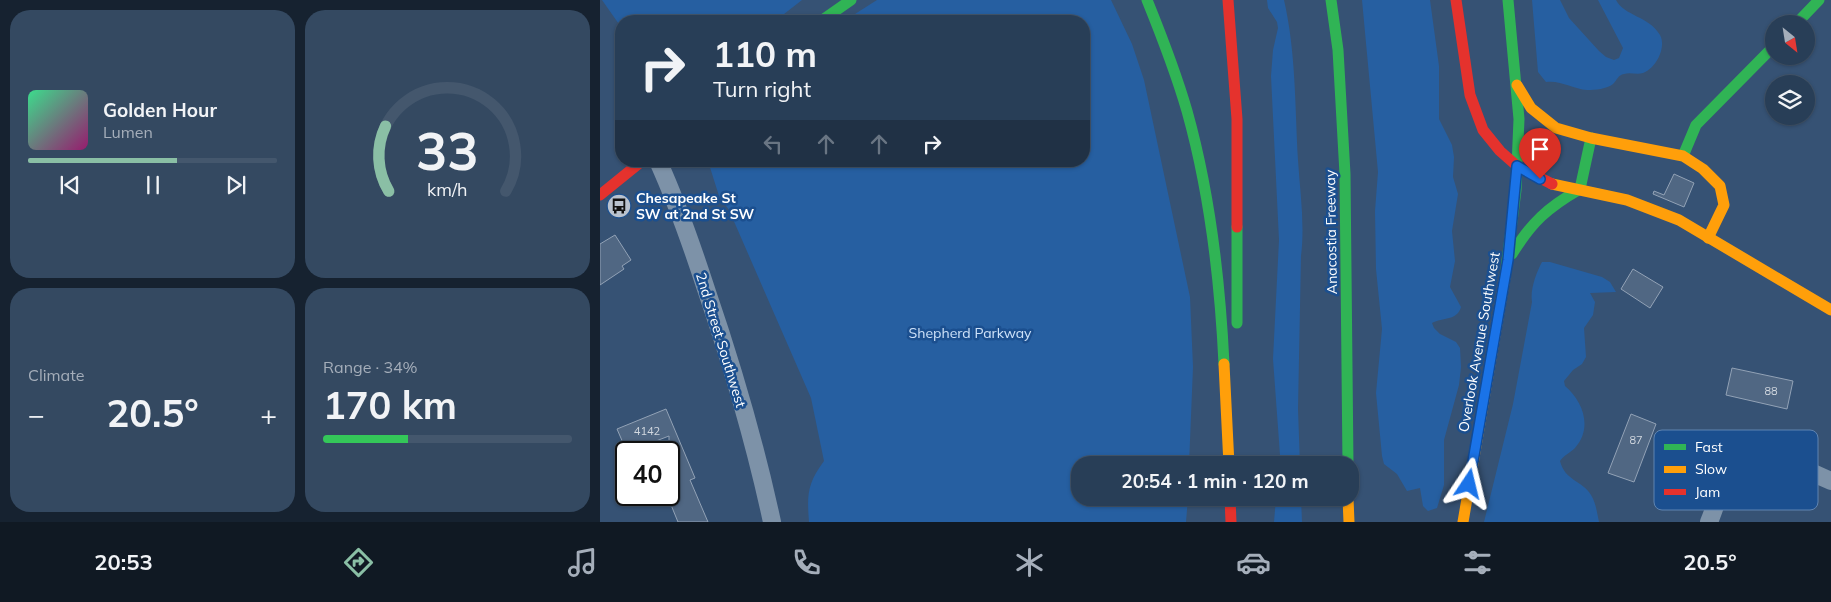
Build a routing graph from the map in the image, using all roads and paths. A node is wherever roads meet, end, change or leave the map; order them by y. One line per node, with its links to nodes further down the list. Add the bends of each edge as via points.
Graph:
1 (851, 0): 8 (main road)
2 (1147, 0): 24 (main road, via 1172,59 1202,169 1222,324)
3 (1228, 0): 22 (main road, via 1237,127)
4 (1331, 0): 26 (main road, Anacostia Freeway, via 1338,50 1344,158)
5 (1456, 0): 14 (main road, via 1474,108 1493,144)
6 (1508, 0): 11 (main road, Overlook Avenue Southwest)
7 (1819, 0): 9 (main road)
8 (830, 15)
9 (1805, 15)
10 (1765, 55): 13 (main road, via 1696,125)
11 (1516, 83): 12 (main road, via 1531,108 1547,122 1567,132); 14 (main road, Overlook Avenue Southwest, via 1519,119)
12 (1591, 138): 13 (main road); 17 (main road)
13 (1683, 156): 19 (main road, via 1720,186 1724,205)
14 (1517, 166): 17 (main road, via 1550,184); 20 (main road, Overlook Avenue Southwest)
15 (635, 167): 18 (main road)
16 (660, 167): 32 (street, 2nd Street Southwest, via 717,321)
17 (1580, 189): 19 (main road, via 1647,206); 20 (main road, via 1550,206 1533,222)
18 (600, 195)
19 (1708, 238): 21 (main road)
20 (1508, 260): 35 (main road, Overlook Avenue Southwest)
21 (1831, 310)
22 (1237, 336)
23 (1237, 388): 25 (main road)
24 (1229, 456)
25 (1235, 456)
26 (1348, 456)
27 (1818, 476): 28 (street)
28 (1831, 481)
29 (1232, 506): 33 (main road)
30 (1348, 506): 34 (main road)
31 (1714, 510): 36 (street)
32 (772, 522)
33 (1232, 522)
34 (1348, 522)
35 (1462, 522)
36 (1709, 522)

